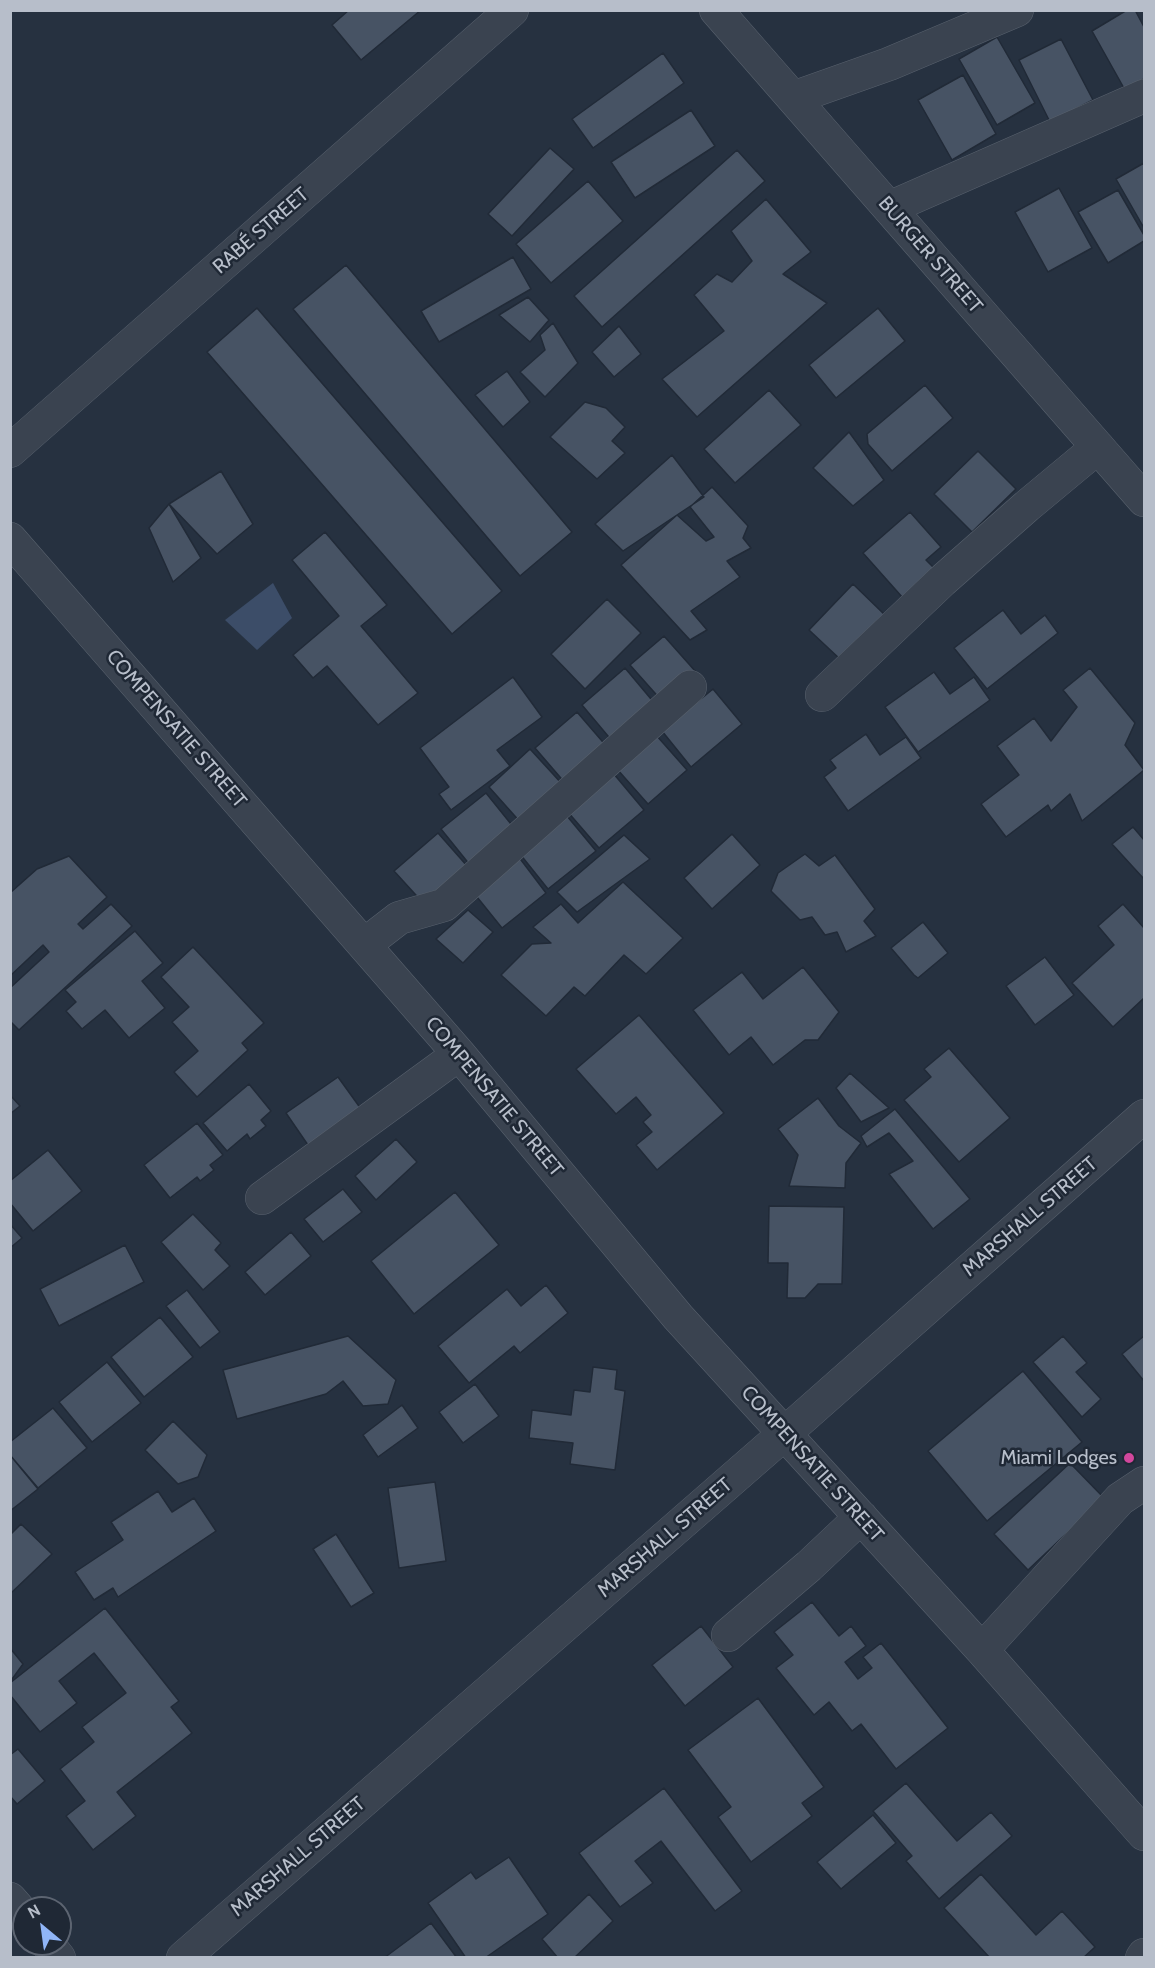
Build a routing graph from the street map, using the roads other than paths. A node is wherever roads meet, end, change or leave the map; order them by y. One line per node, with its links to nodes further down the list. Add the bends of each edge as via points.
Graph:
1 (512, 10): 8 (street, RABÉ STREET)
2 (716, 10): 5 (street, BURGER STREET)
3 (1017, 10): 5 (street, via 889,64)
4 (1144, 96): 6 (street)
5 (793, 98): 6 (street, BURGER STREET)
6 (889, 208): 7 (street, BURGER STREET)
7 (1098, 447): 9 (street, BURGER STREET); 12 (street, via 942,581)
8 (10, 451)
9 (1144, 500)
10 (10, 539): 13 (street, COMPENSATIE STREET)
11 (690, 687): 13 (street, via 444,904 399,918)
12 (822, 695)
13 (364, 945): 14 (street, COMPENSATIE STREET)
14 (459, 1054): 16 (street); 17 (street, COMPENSATIE STREET, via 678,1317)
15 (1144, 1116): 17 (street, MARSHALL STREET)
16 (262, 1198)
17 (784, 1434): 19 (street, COMPENSATIE STREET); 23 (street, MARSHALL STREET)
18 (1144, 1483): 21 (street, via 1120,1499)
19 (861, 1517): 20 (street); 21 (street, COMPENSATIE STREET)
20 (728, 1635)
21 (982, 1650): 22 (street, COMPENSATIE STREET)
22 (1144, 1834)
23 (183, 1958)

